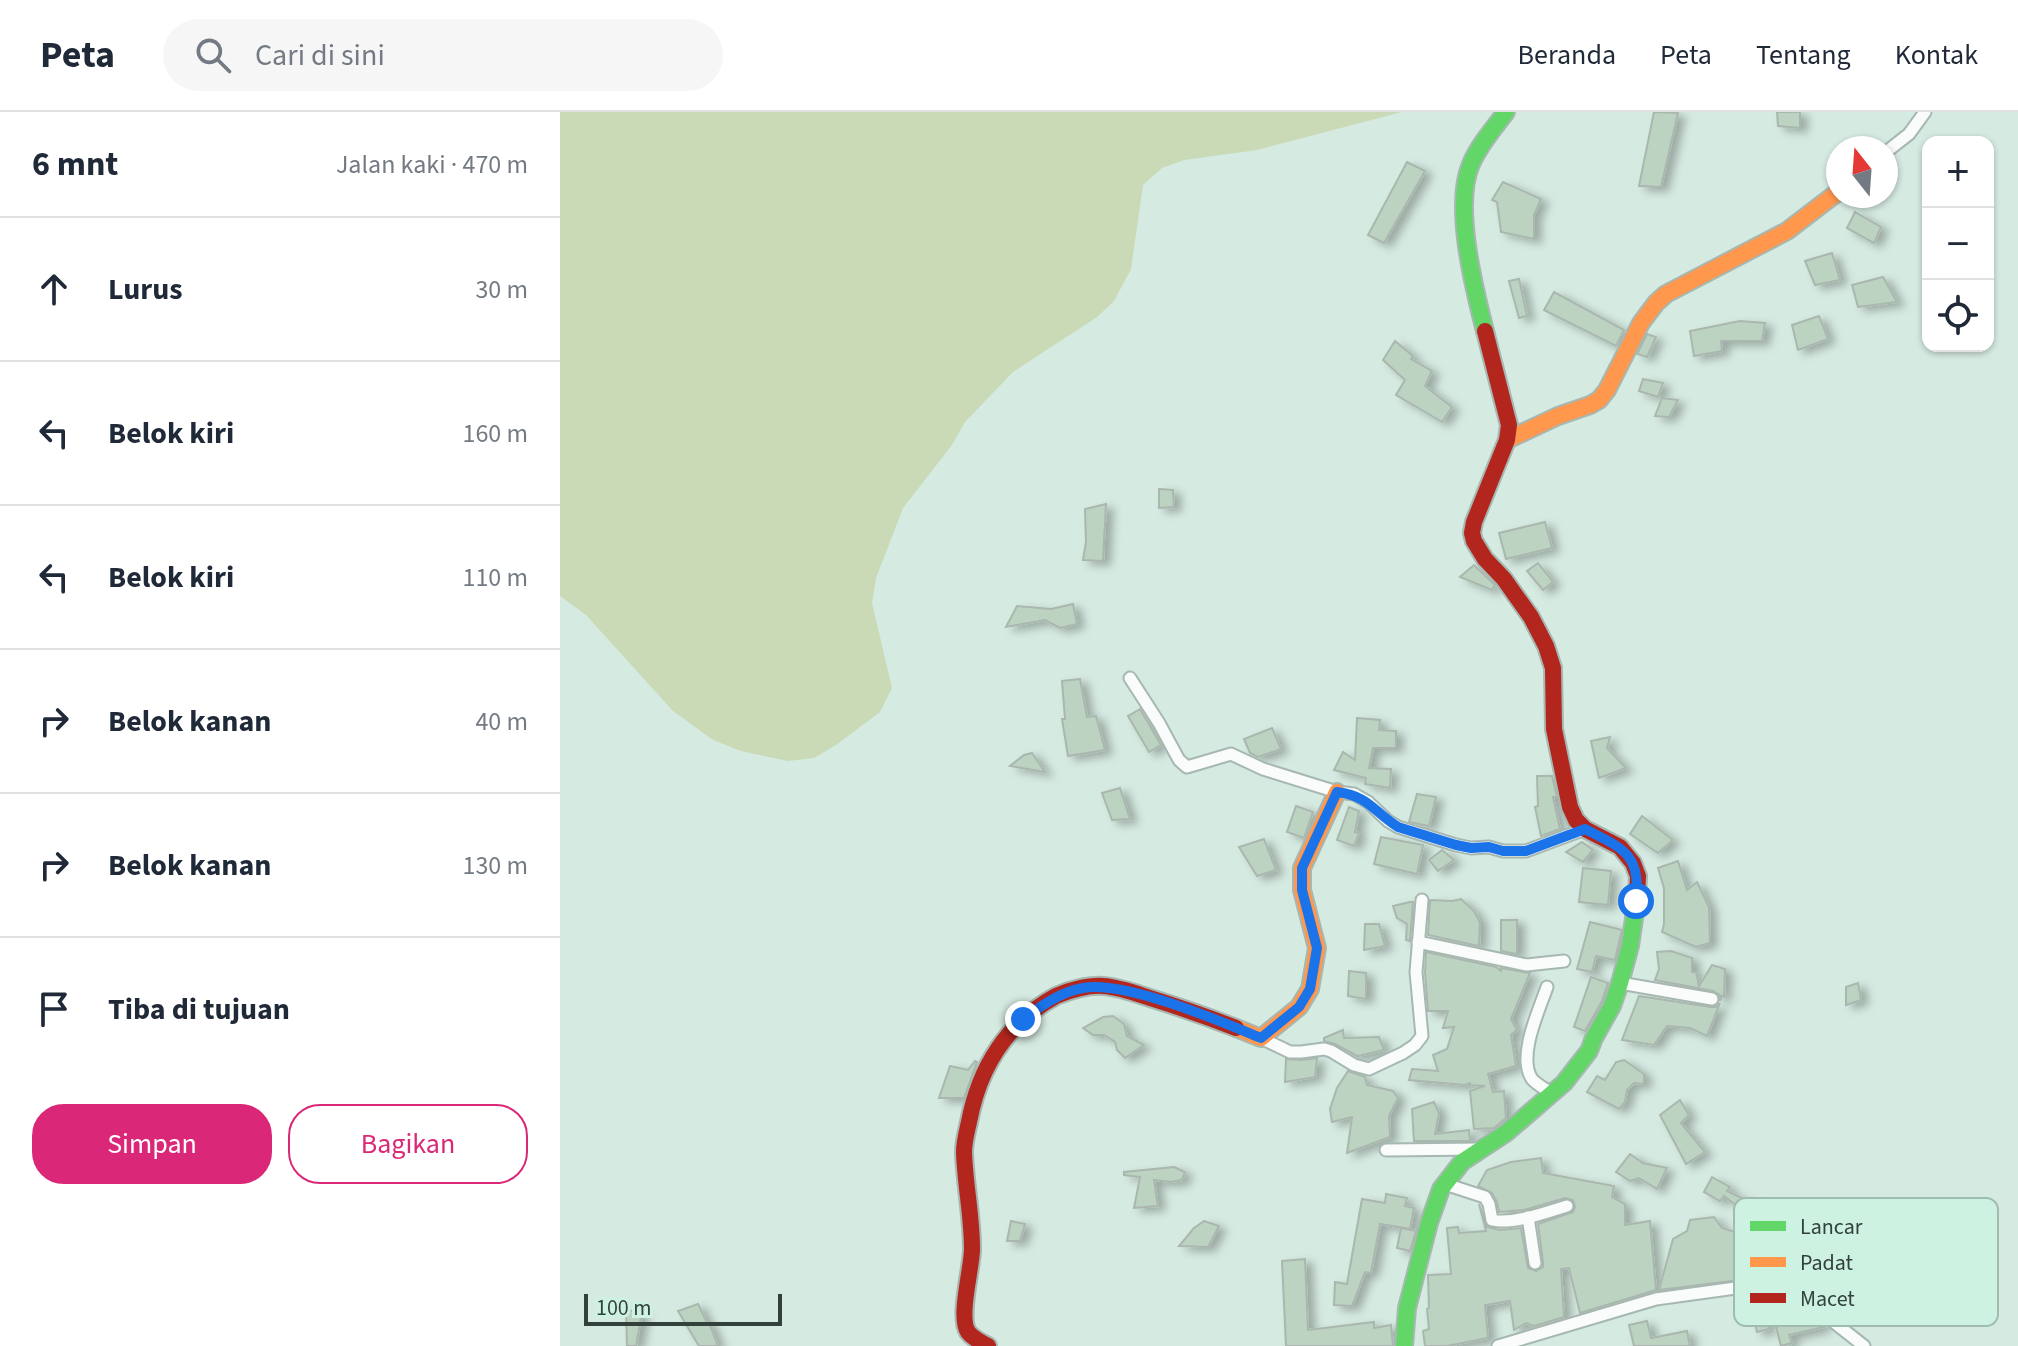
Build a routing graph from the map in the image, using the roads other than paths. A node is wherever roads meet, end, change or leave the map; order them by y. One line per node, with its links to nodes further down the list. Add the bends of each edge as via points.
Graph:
1 (1506, 112): 5 (street, via 1470,165 1464,210 1476,294 1508,417)
2 (1925, 112): 3 (street)
3 (1898, 143)
4 (1826, 201): 5 (street, via 1787,231 1666,294 1649,309 1599,400)
5 (1507, 440): 8 (street, via 1472,533 1485,559 1531,617 1551,658 1554,729 1570,807)
6 (1130, 678): 7 (street, via 1184,766 1231,754)
7 (1337, 792): 8 (street, via 1368,802 1398,827 1471,848 1526,851); 15 (street, via 1302,868 1302,890 1317,948 1310,989 1299,1007)
8 (1585, 829): 12 (street, via 1620,847 1638,876 1636,913)
9 (1422, 900): 10 (street)
10 (1418, 942): 11 (street, via 1527,965); 15 (street, via 1422,1036 1403,1053 1369,1069 1331,1051 1290,1052)
11 (1564, 961)
12 (1620, 983): 14 (street); 16 (street, via 1589,1051)
13 (1547, 987): 16 (street, via 1526,1058 1534,1081)
14 (1712, 999)
15 (1261, 1038): 25 (street, via 1103,986 1058,995 1013,1029 982,1076 964,1148 972,1246 965,1325)
16 (1552, 1094): 17 (street)
17 (1481, 1149): 18 (street); 19 (street)
18 (1386, 1150)
19 (1445, 1184): 21 (street, via 1485,1197 1492,1220); 26 (street, via 1414,1280)
20 (1567, 1206): 21 (street)
21 (1528, 1217): 22 (street)
22 (1535, 1263)
23 (1734, 1288): 27 (street, via 1656,1299)
24 (1839, 1326): 28 (street)
25 (988, 1346)
26 (1404, 1346)
27 (1498, 1346)
28 (1864, 1346)

